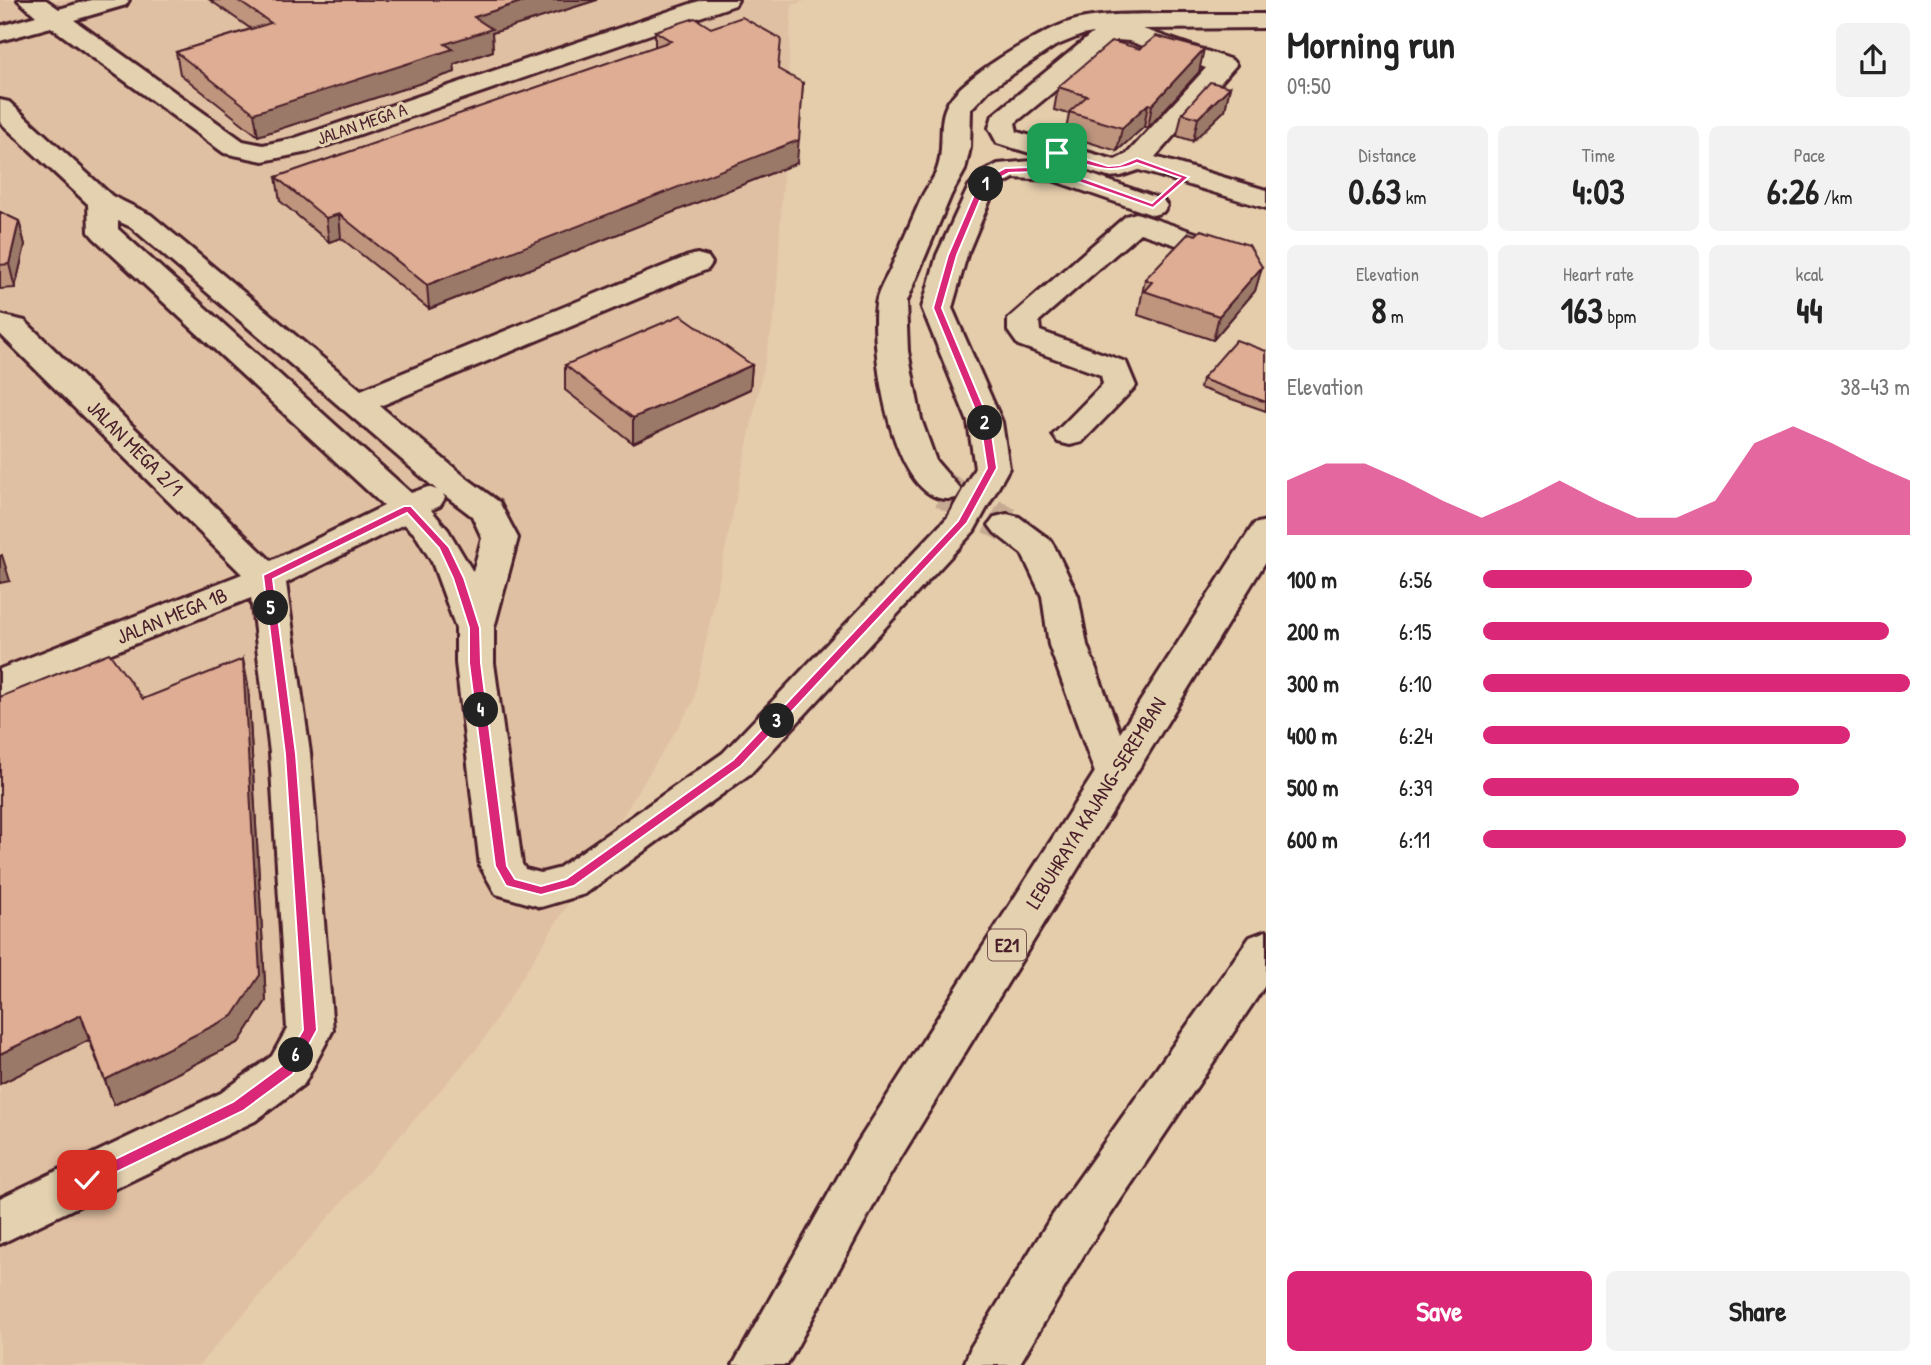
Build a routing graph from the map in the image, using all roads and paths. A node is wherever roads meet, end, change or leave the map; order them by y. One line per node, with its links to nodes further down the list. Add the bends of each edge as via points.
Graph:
1 (30, 0): 4 (main road, JALAN MEGA A)
2 (117, 0): 4 (main road)
3 (726, 0): 4 (main road, JALAN MEGA A, via 298,146 263,153 234,147)
4 (55, 18): 6 (main road)
5 (1266, 21): 20 (main road, via 1116,22 1076,28 1046,41 981,83 958,108 951,170 891,302 892,351 905,419 920,464)
6 (0, 34)
7 (0, 108): 12 (main road)
8 (1137, 160): 8 (main road, via 1223,65 1116,32 1106,35 1002,121 1007,137 1108,169); 10 (main road)
9 (1266, 172): 11 (main road)
10 (1185, 177): 11 (main road); 13 (main road)
11 (1253, 195)
12 (102, 202): 17 (main road, via 141,221); 21 (main road, via 104,232)
13 (1144, 214): 14 (main road); 18 (main road, via 1024,319 1029,338 1115,369 1119,376 1120,386); 25 (main road, via 1057,172 1008,170 979,192 952,255 937,308 985,422 992,468 962,523 737,763 570,882 541,890 511,882 501,866 475,663)
14 (1246, 259)
15 (697, 263): 17 (main road)
16 (0, 324): 24 (main road, JALAN MEGA 2/1, via 14,328)
17 (359, 403): 19 (main road)
18 (1070, 435)
19 (453, 485): 21 (main road, JALAN MEGA 1B); 25 (main road, via 487,510 500,538)
20 (944, 490)
21 (408, 508): 24 (main road, JALAN MEGA 1B); 25 (main road, via 444,547)
22 (1007, 525): 27 (main road, via 1037,548 1059,596 1068,645)
23 (1266, 532): 27 (main road, LEBUHRAYA KAJANG-SEREMBAN / E21)
24 (267, 578): 26 (main road, JALAN MEGA 1B); 29 (main road, via 290,754 310,1030 288,1069 238,1107)
25 (475, 628)
26 (0, 684)
27 (1115, 774): 30 (main road, LEBUHRAYA KAJANG-SEREMBAN / E21, via 873,1160)
28 (1266, 949): 31 (main road, via 1068,1236)
29 (0, 1222)
30 (759, 1365)
31 (990, 1365)

